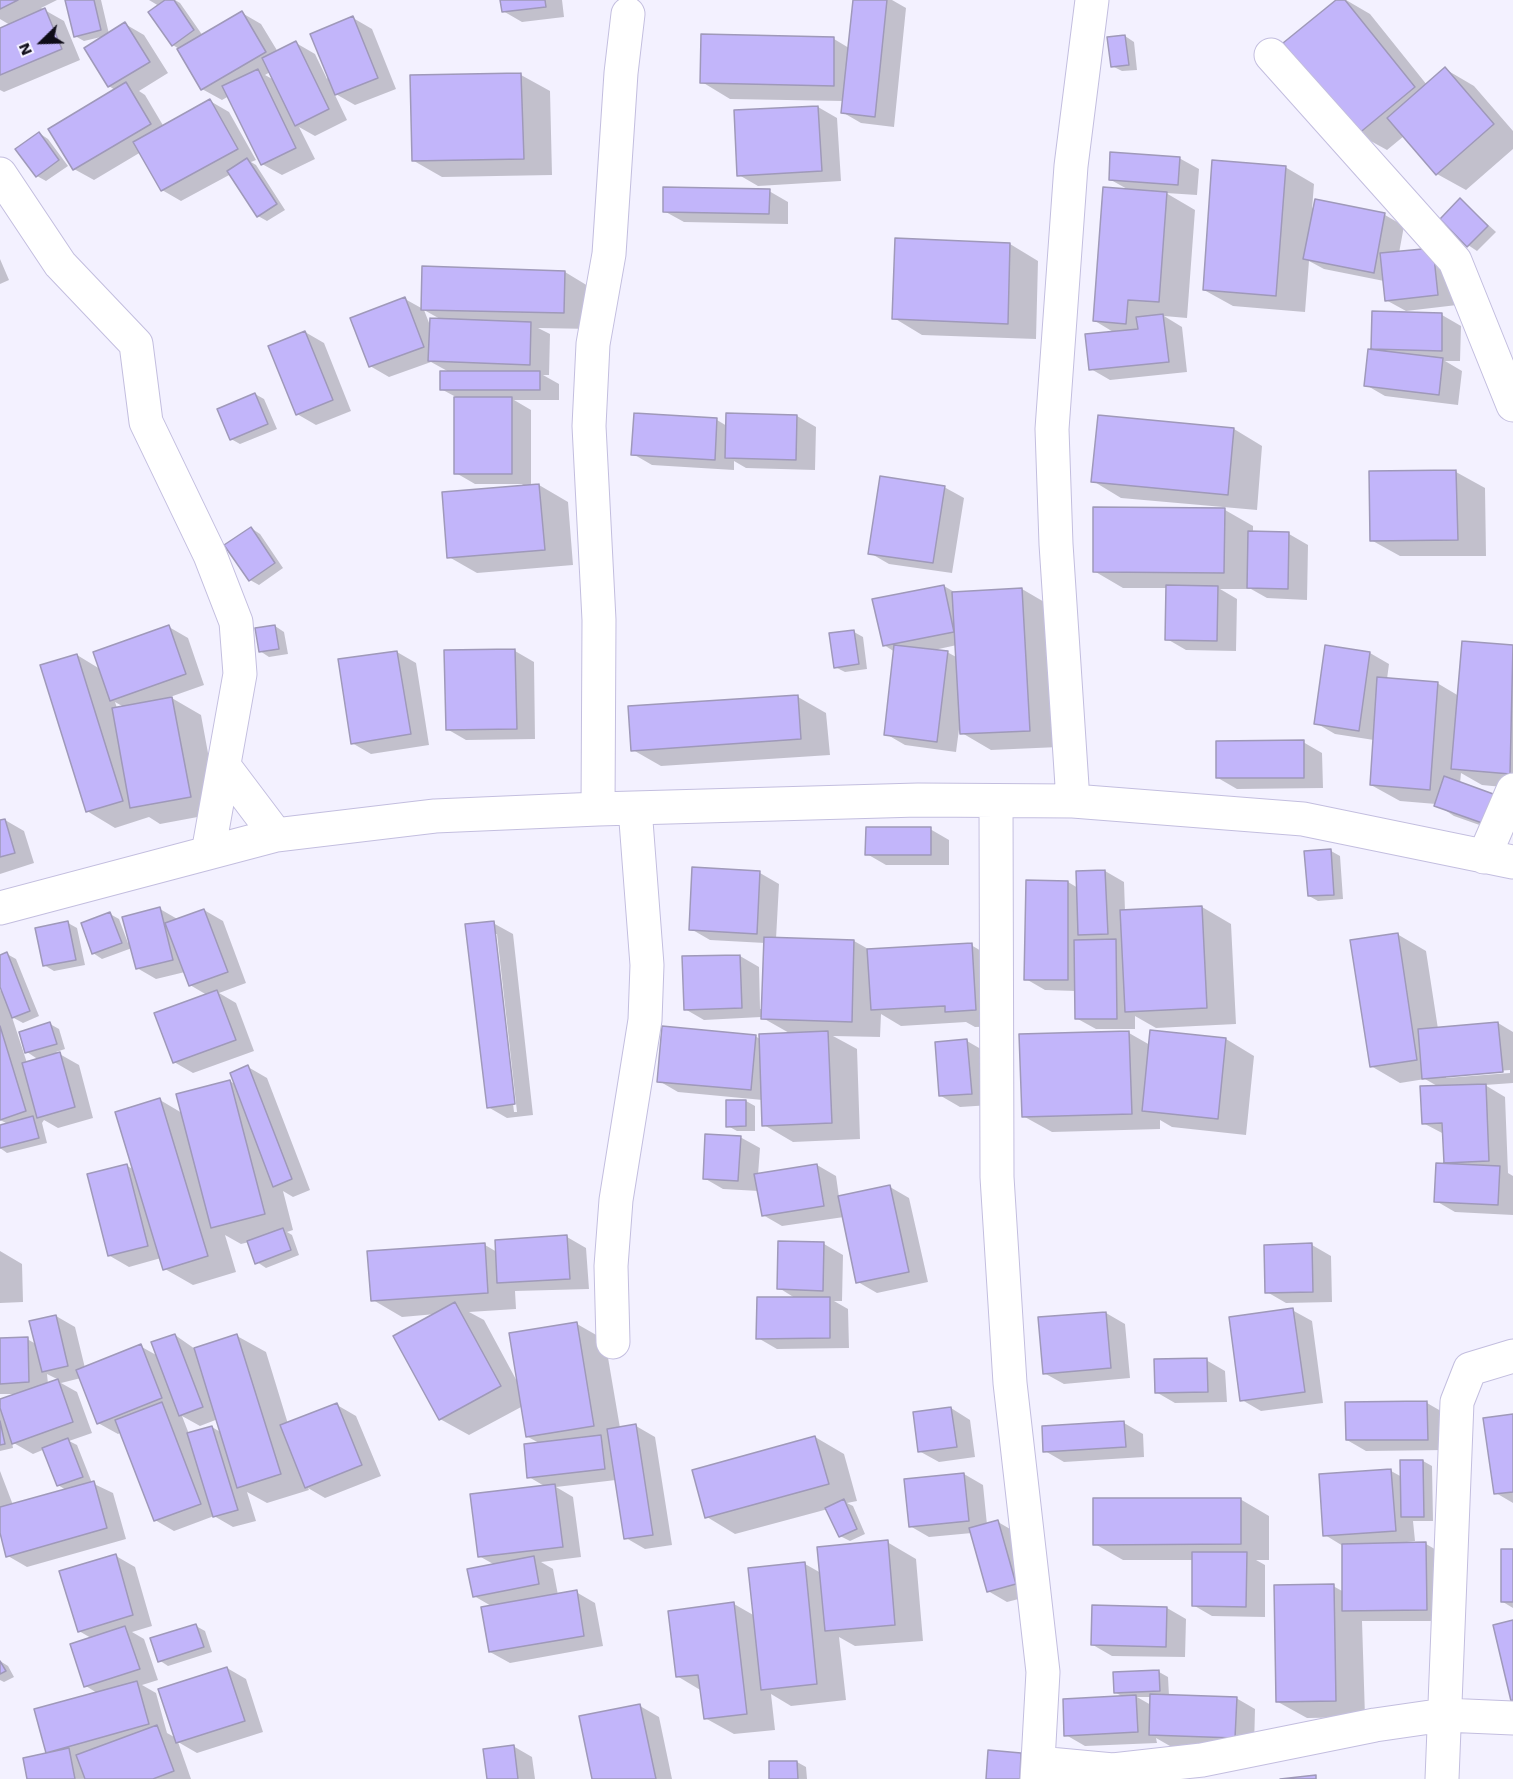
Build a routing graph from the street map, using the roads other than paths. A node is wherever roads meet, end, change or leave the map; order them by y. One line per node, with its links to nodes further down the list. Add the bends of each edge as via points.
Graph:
1 (1092, 0): 9 (street, via 1071,166 1052,429)
2 (628, 14): 11 (street, via 609,254 593,344 589,426 599,620)
3 (1271, 54): 5 (street, via 1455,261)
4 (0, 174): 6 (street, via 60,264 136,344 146,422 210,555 236,622 240,674)
5 (1513, 405)
6 (224, 766): 12 (street); 13 (street)
7 (1513, 790): 14 (street)
8 (996, 801): 9 (street); 10 (street); 20 (street, via 997,1177 1010,1383 1043,1672)
9 (1073, 801): 14 (street, via 1303,819)
10 (635, 808): 11 (street); 16 (street, via 646,965 645,1020 616,1200 610,1266)
11 (598, 809): 12 (street, via 435,816)
12 (276, 835): 13 (street)
13 (208, 853): 15 (street)
14 (1498, 859)
15 (0, 908)
16 (613, 1342)
17 (1513, 1356): 18 (street, via 1470,1369 1457,1402)
18 (1444, 1715): 19 (street); 20 (street, via 1202,1760 1113,1770); 21 (street)
19 (1513, 1718)
20 (1038, 1771)
21 (1442, 1779)

